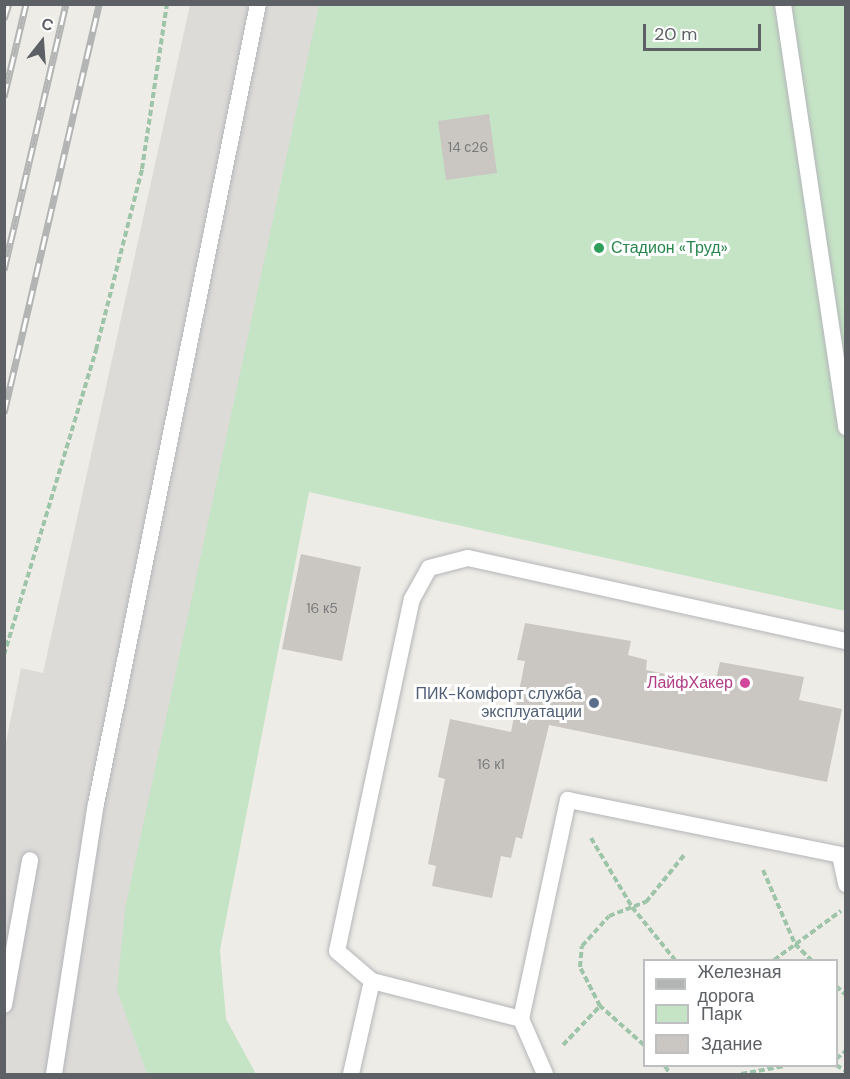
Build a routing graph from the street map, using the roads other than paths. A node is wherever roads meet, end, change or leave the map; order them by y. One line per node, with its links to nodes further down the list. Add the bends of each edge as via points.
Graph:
1 (258, 4): 11 (lane, via 96,804)
2 (783, 4): 3 (lane)
3 (846, 427)
4 (846, 641): 7 (lane, via 468,558 429,568 412,599 337,951)
5 (30, 860): 8 (lane)
6 (846, 884): 9 (lane, via 840,855 568,800)
7 (372, 981): 9 (lane); 12 (lane)
8 (4, 1005)
9 (521, 1019): 10 (lane)
10 (543, 1071)
11 (54, 1074)
12 (351, 1074)

